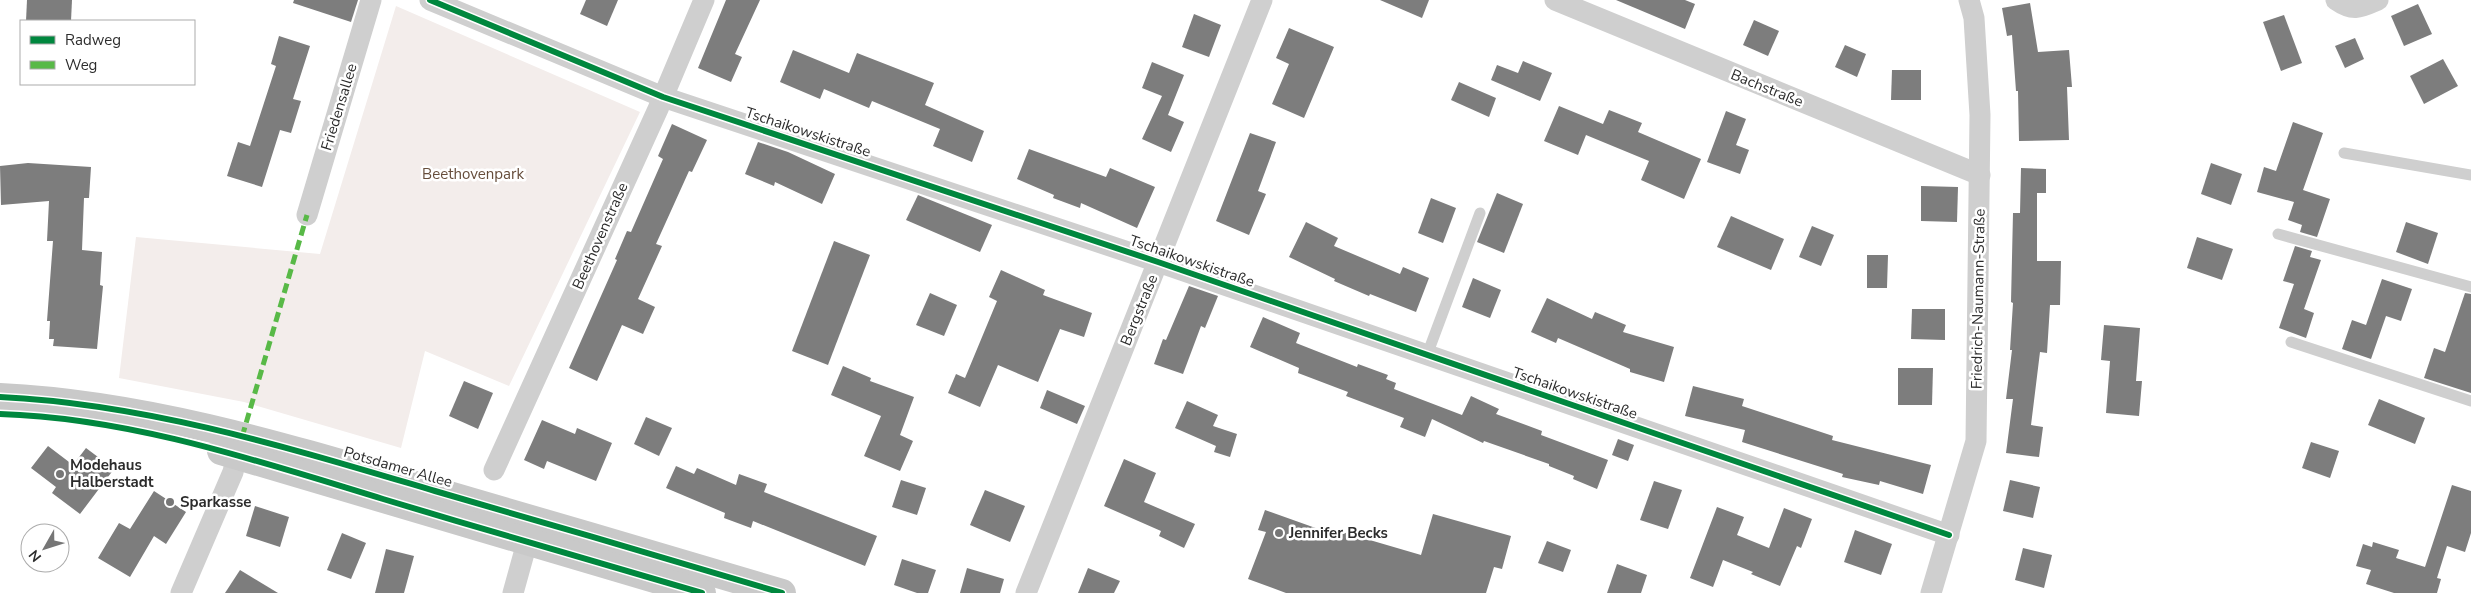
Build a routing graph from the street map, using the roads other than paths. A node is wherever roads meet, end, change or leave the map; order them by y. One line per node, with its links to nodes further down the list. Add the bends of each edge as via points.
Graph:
1 (371, 0): 14 (street, Friedensallee)
2 (430, 0): 9 (street, Tschaikowskistraße)
3 (704, 0): 9 (street, Beethovenstraße)
4 (1262, 0): 16 (street, Bergstraße)
5 (1555, 0): 11 (street, Bachstraße)
6 (1969, 0): 11 (street, Friedrich-Naumann-Straße, via 1974,18)
7 (2336, 0): 8 (street, via 2346,7 2360,8)
8 (2378, 0)
9 (663, 97): 16 (street, Tschaikowskistraße); 24 (street, Beethovenstraße)
10 (2344, 153): 12 (lane)
11 (1980, 175): 26 (street, Friedrich-Naumann-Straße, via 1976,442)
12 (2471, 175)
13 (1480, 213): 19 (lane)
14 (307, 215)
15 (2278, 234): 17 (lane)
16 (1158, 262): 19 (street, Tschaikowskistraße); 31 (street, Bergstraße)
17 (2471, 287)
18 (2291, 342): 21 (lane)
19 (1427, 355): 26 (street, Tschaikowskistraße)
20 (0, 397): 23 (street, via 44,399 112,409)
21 (2471, 401)
22 (0, 414): 23 (street)
23 (239, 445): 25 (street); 27 (street, via 233,472)
24 (494, 470)
25 (530, 531): 28 (street); 29 (street); 30 (street)
26 (1949, 535): 32 (street, Friedrich-Naumann-Straße)
27 (181, 593)
28 (512, 593)
29 (702, 593)
30 (782, 593)
31 (1026, 593)
32 (1931, 593)

